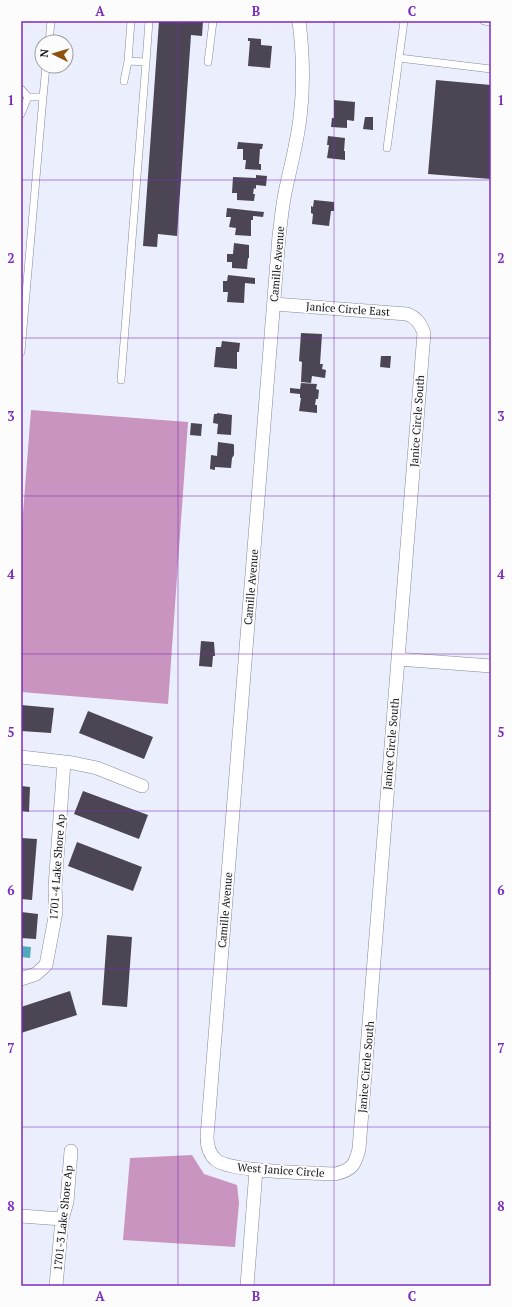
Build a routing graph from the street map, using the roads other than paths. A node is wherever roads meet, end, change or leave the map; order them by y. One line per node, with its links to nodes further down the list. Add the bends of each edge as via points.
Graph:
1 (51, 21): 9 (lane)
2 (131, 21): 11 (lane)
3 (149, 21): 12 (lane)
4 (213, 21): 13 (lane)
5 (299, 21): 22 (street, Camille Avenue, via 303,72 300,117 284,194)
6 (404, 21): 10 (lane)
7 (484, 21): 8 (lane)
8 (491, 22)
9 (50, 34)
10 (400, 58): 14 (lane); 21 (lane)
11 (128, 61): 12 (lane); 16 (lane)
12 (146, 62): 25 (lane)
13 (208, 62)
14 (491, 69)
15 (45, 74): 19 (lane)
16 (124, 81)
17 (21, 90): 18 (lane)
18 (28, 97): 19 (lane); 20 (lane)
19 (43, 97): 24 (lane)
20 (21, 114)
21 (387, 148)
22 (274, 304): 23 (street, Janice Circle East, via 407,314); 33 (street, Camille Avenue, via 207,1137)
23 (419, 322): 26 (street, Janice Circle South, via 424,333)
24 (21, 352)
25 (121, 380)
26 (398, 659): 27 (street); 34 (street, Janice Circle South, via 359,1149)
27 (491, 666)
28 (21, 757): 29 (street)
29 (64, 762): 30 (street, via 97,768); 31 (street, 1701-4 Lake Shore Ap, via 55,887 56,912 46,965 36,974)
30 (142, 786)
31 (21, 979)
32 (71, 1151): 37 (street, 1701-3 Lake Shore Ap, via 67,1202)
33 (211, 1154): 35 (street, West Janice Circle, via 224,1165)
34 (353, 1165): 35 (street, West Janice Circle, via 346,1172 335,1174)
35 (256, 1170): 39 (street)
36 (21, 1216): 37 (street)
37 (62, 1219): 38 (street, 1701-3 Lake Shore Ap)
38 (56, 1286)
39 (247, 1286)

